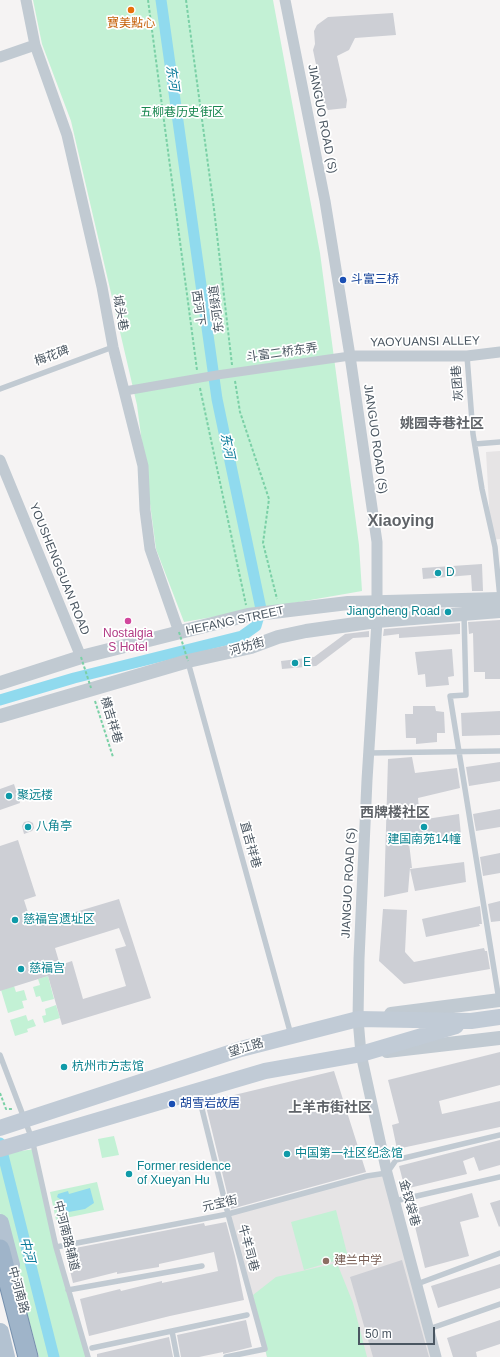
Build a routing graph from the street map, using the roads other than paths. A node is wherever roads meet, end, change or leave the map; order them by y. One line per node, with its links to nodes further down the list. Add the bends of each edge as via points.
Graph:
1 (26, 0): 3 (street, 城头巷)
2 (285, 0): 7 (street, JIANGUO ROAD (S), via 325,201)
3 (35, 45): 4 (street); 5 (street, 城头巷, via 66,135 102,287)
4 (0, 56)
5 (113, 347): 9 (lane, 梅花碑); 10 (street, 城头巷)
6 (500, 352): 8 (street, YAOYUANSI ALLEY)
7 (350, 356): 8 (street, YAOYUANSI ALLEY); 10 (street, 斗富二桥东弄, via 233,372); 15 (street, JIANGUO ROAD (S), via 377,542)
8 (467, 356): 12 (lane, 灰团巷)
9 (0, 389)
10 (125, 391): 19 (street, 城头巷, via 144,466 145,510 150,549)
11 (500, 442): 12 (lane)
12 (475, 444): 14 (lane, 灰团巷, via 495,548)
13 (0, 460): 20 (street, YOUSHENGGUAN ROAD)
14 (500, 598): 15 (street, HEFANG STREET)
15 (377, 602): 18 (street, JIANGUO ROAD (S)); 19 (street, HEFANG STREET, via 250,615)
16 (500, 611): 17 (street, 河坊街)
17 (464, 614): 18 (street, 河坊街); 25 (lane, via 466,695 450,696)
18 (377, 621): 21 (street, 河坊街, via 306,631); 26 (street, JIANGUO ROAD (S))
19 (179, 632): 20 (street, HEFANG STREET)
20 (81, 657): 22 (street, HEFANG STREET)
21 (188, 661): 23 (street, 河坊街); 31 (lane, 直吉祥巷)
22 (0, 683)
23 (0, 716)
24 (500, 751): 25 (lane)
25 (459, 752): 26 (lane); 27 (lane)
26 (369, 753): 29 (street, JIANGUO ROAD (S))
27 (500, 1000): 29 (street, 望江路)
28 (500, 1017): 30 (main road)
29 (358, 1019): 30 (main road); 31 (main road, 望江路); 33 (street, JIANGUO ROAD (S))
30 (471, 1021): 33 (main road)
31 (291, 1035): 36 (main road, 望江路)
32 (500, 1038): 33 (street)
33 (361, 1054): 35 (main road, via 265,1071); 41 (street, 金钗袋巷)
34 (0, 1055): 36 (lane, 中河南路辅道)
35 (198, 1090): 39 (main road); 44 (lane, 牛羊司巷)
36 (24, 1114): 37 (main road, 望江路); 39 (lane, 中河南路辅道)
37 (0, 1128)
38 (500, 1135): 41 (lane, via 396,1160)
39 (32, 1139): 40 (main road); 46 (lane, 中河南路辅道)
40 (3, 1148)
41 (387, 1173): 43 (street, 金钗袋巷); 44 (lane, 元宝街, via 367,1176)
42 (500, 1178): 43 (lane)
43 (395, 1201): 50 (street, 金钗袋巷)
44 (228, 1214): 46 (lane, 元宝街); 65 (lane, 牛羊司巷, via 265,1349)
45 (0, 1223): 62 (main road, 中河南路)
46 (56, 1247): 51 (lane, 中河南路辅道)
47 (0, 1249): 61 (highway)
48 (500, 1253): 50 (lane)
49 (202, 1266): 51 (lane)
50 (417, 1284): 55 (street, 金钗袋巷)
51 (68, 1290): 63 (lane, 中河南路辅道)
52 (0, 1297): 60 (highway)
53 (500, 1304): 55 (lane)
54 (247, 1316): 56 (lane)
55 (429, 1329): 66 (street, 金钗袋巷)
56 (172, 1331): 58 (lane); 64 (lane)
57 (0, 1332): 59 (main road)
58 (92, 1348)
59 (6, 1357)
60 (15, 1357)
61 (28, 1357)
62 (36, 1357)
63 (88, 1357)
64 (177, 1357)
65 (226, 1357)
66 (436, 1357)

